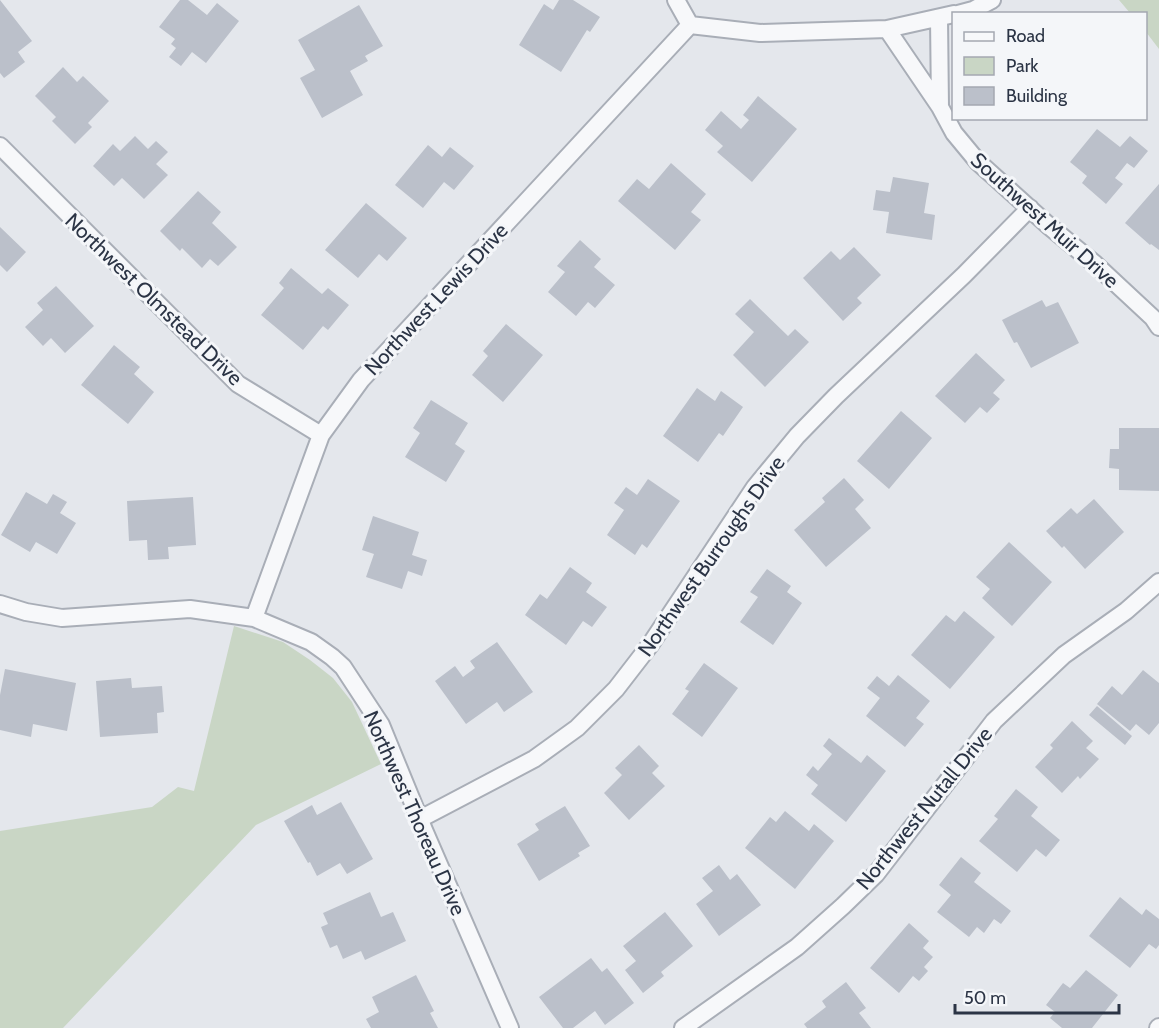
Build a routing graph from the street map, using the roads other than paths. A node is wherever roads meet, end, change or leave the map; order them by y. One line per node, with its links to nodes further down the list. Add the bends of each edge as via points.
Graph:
1 (676, 0): 5 (street)
2 (992, 0): 3 (street)
3 (964, 12)
4 (950, 15): 6 (street); 7 (street)
5 (690, 24): 6 (street, via 760,33); 11 (street, Northwest Lewis Drive, via 361,380)
6 (887, 29): 7 (street, Southwest Muir Drive)
7 (940, 107): 9 (street, Southwest Muir Drive, via 954,133 978,162)
8 (0, 146): 11 (street, Northwest Olmstead Drive, via 238,384)
9 (1030, 208): 10 (street, Southwest Muir Drive); 15 (street, Northwest Burroughs Drive, via 797,435 755,487 650,645 616,689 577,728 534,759)
10 (1159, 327)
11 (321, 435): 14 (street, Northwest Lewis Drive)
12 (1159, 582): 17 (street, Northwest Nutall Drive, via 1064,655 994,721 876,874 843,906 796,947)
13 (0, 604): 14 (street, Northwest Thoreau Drive, via 62,618 190,609)
14 (254, 618): 15 (street, Northwest Thoreau Drive, via 311,642 343,667 381,725)
15 (420, 819): 16 (street, Northwest Thoreau Drive)
16 (510, 1028)
17 (683, 1028)

